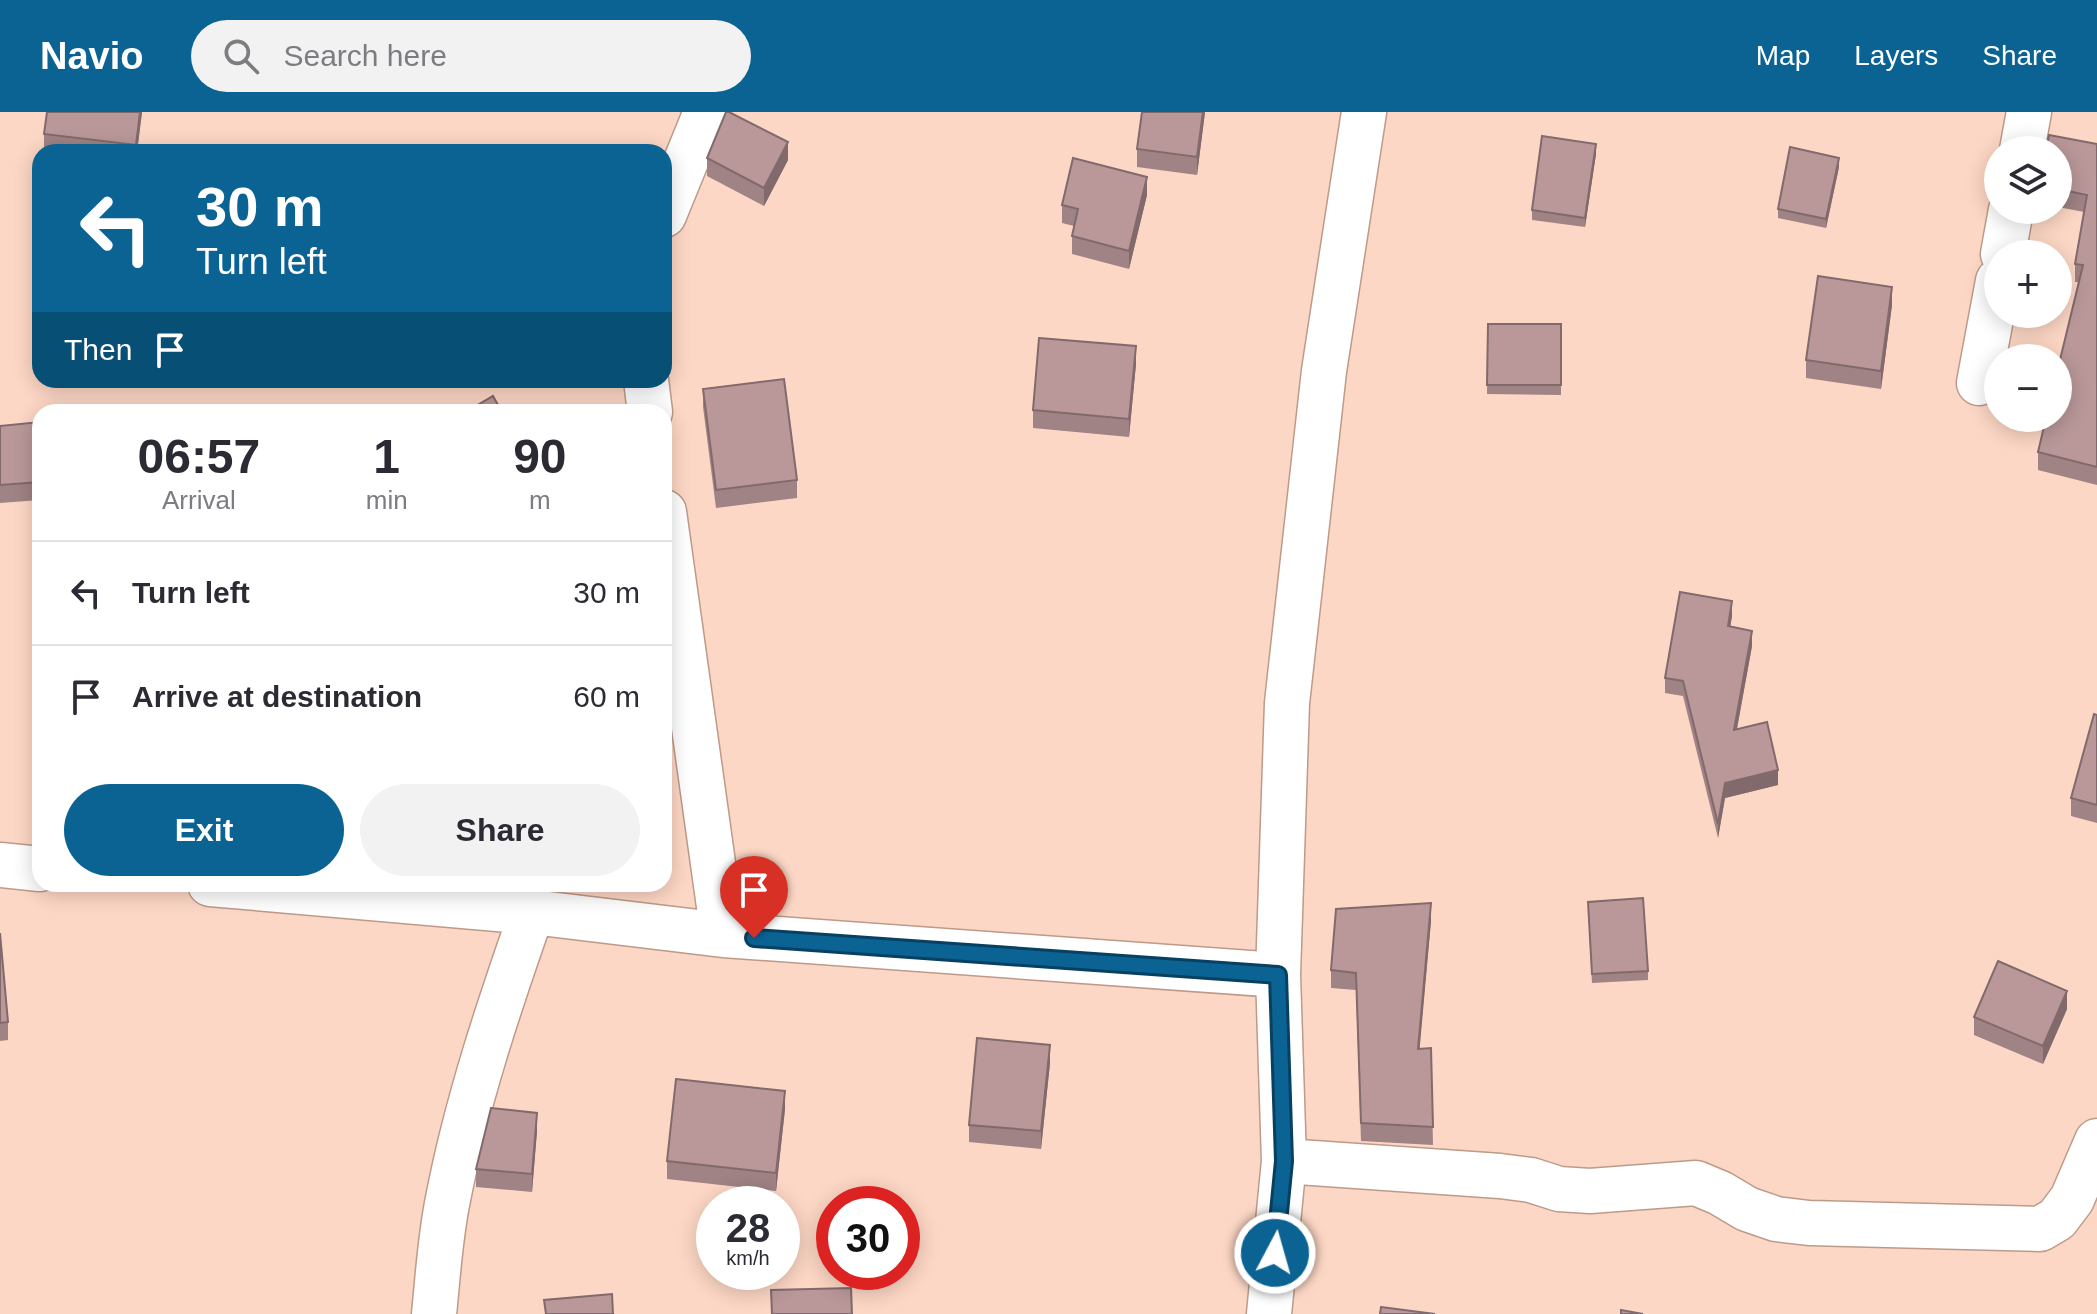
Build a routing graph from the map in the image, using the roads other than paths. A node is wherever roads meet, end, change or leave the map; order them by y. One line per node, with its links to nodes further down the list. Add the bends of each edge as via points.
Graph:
1 (706, 112): 5 (street)
2 (1364, 112): 14 (street, via 1324,371 1287,703)
3 (2029, 112): 4 (street)
4 (2025, 136)
5 (672, 195)
6 (1989, 328): 7 (street)
7 (1979, 383)
8 (672, 569): 13 (street)
9 (0, 865): 10 (street)
10 (32, 868)
11 (302, 892): 12 (street)
12 (532, 912): 13 (street); 17 (street, via 466,1119 447,1201)
13 (723, 935): 14 (street)
14 (1278, 975): 16 (street)
15 (2097, 1141): 16 (street, via 2072,1199 2057,1219 2040,1229 1776,1219 1696,1183 1590,1191 1500,1176)
16 (1284, 1161): 18 (street)
17 (434, 1314)
18 (1269, 1314)

